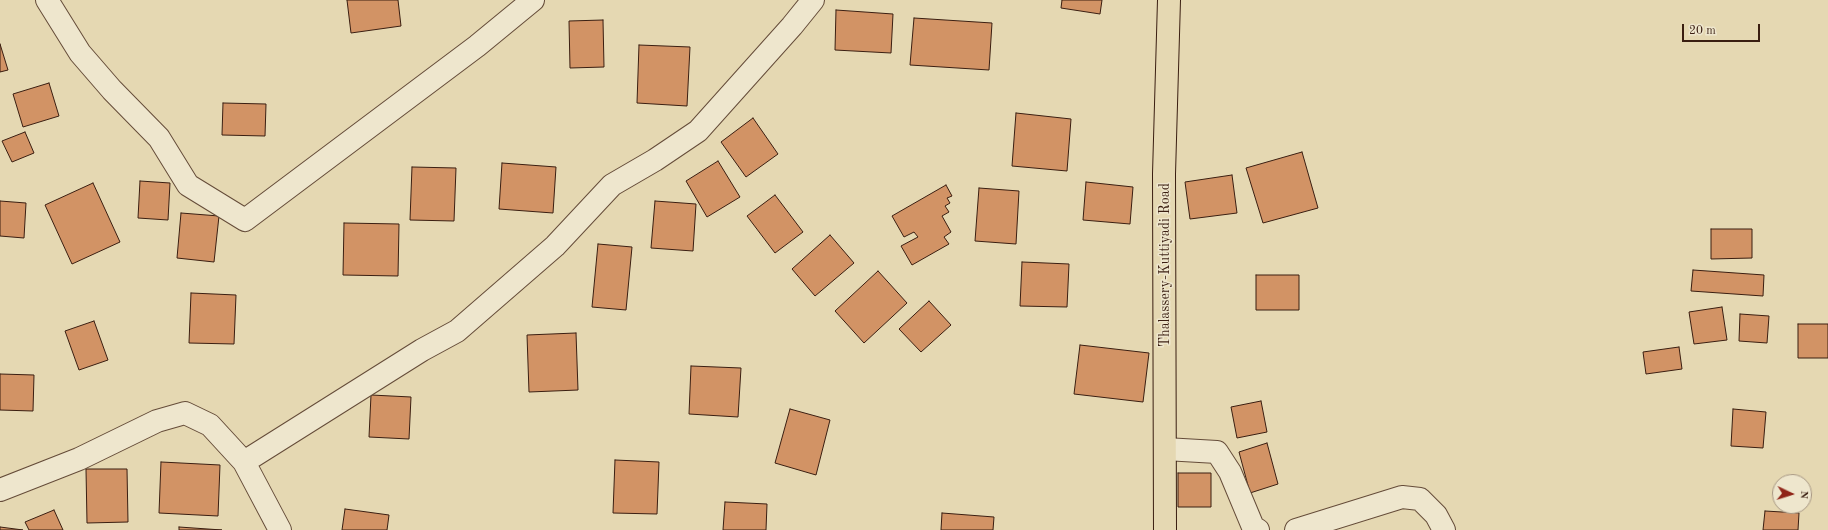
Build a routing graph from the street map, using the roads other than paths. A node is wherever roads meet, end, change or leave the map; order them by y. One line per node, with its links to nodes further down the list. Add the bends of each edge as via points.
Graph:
1 (47, 0): 2 (street, via 80,53 159,138 188,185 245,220)
2 (533, 0)
3 (813, 0): 6 (street, via 698,131 612,185 555,246 457,331 422,350)
4 (1169, 0): 5 (main road, Thalassery-Kuttiyadi Road, via 1164,174)
5 (1165, 449): 9 (main road, Thalassery-Kuttiyadi Road); 10 (street, via 1216,452 1230,472 1253,527)
6 (244, 462): 7 (street, via 210,425 185,413 157,420 79,459); 8 (street)
7 (0, 490)
8 (280, 530)
9 (1165, 530)
10 (1258, 530)
11 (1296, 530): 12 (street, via 1402,497 1420,499 1436,515)
12 (1444, 530)

